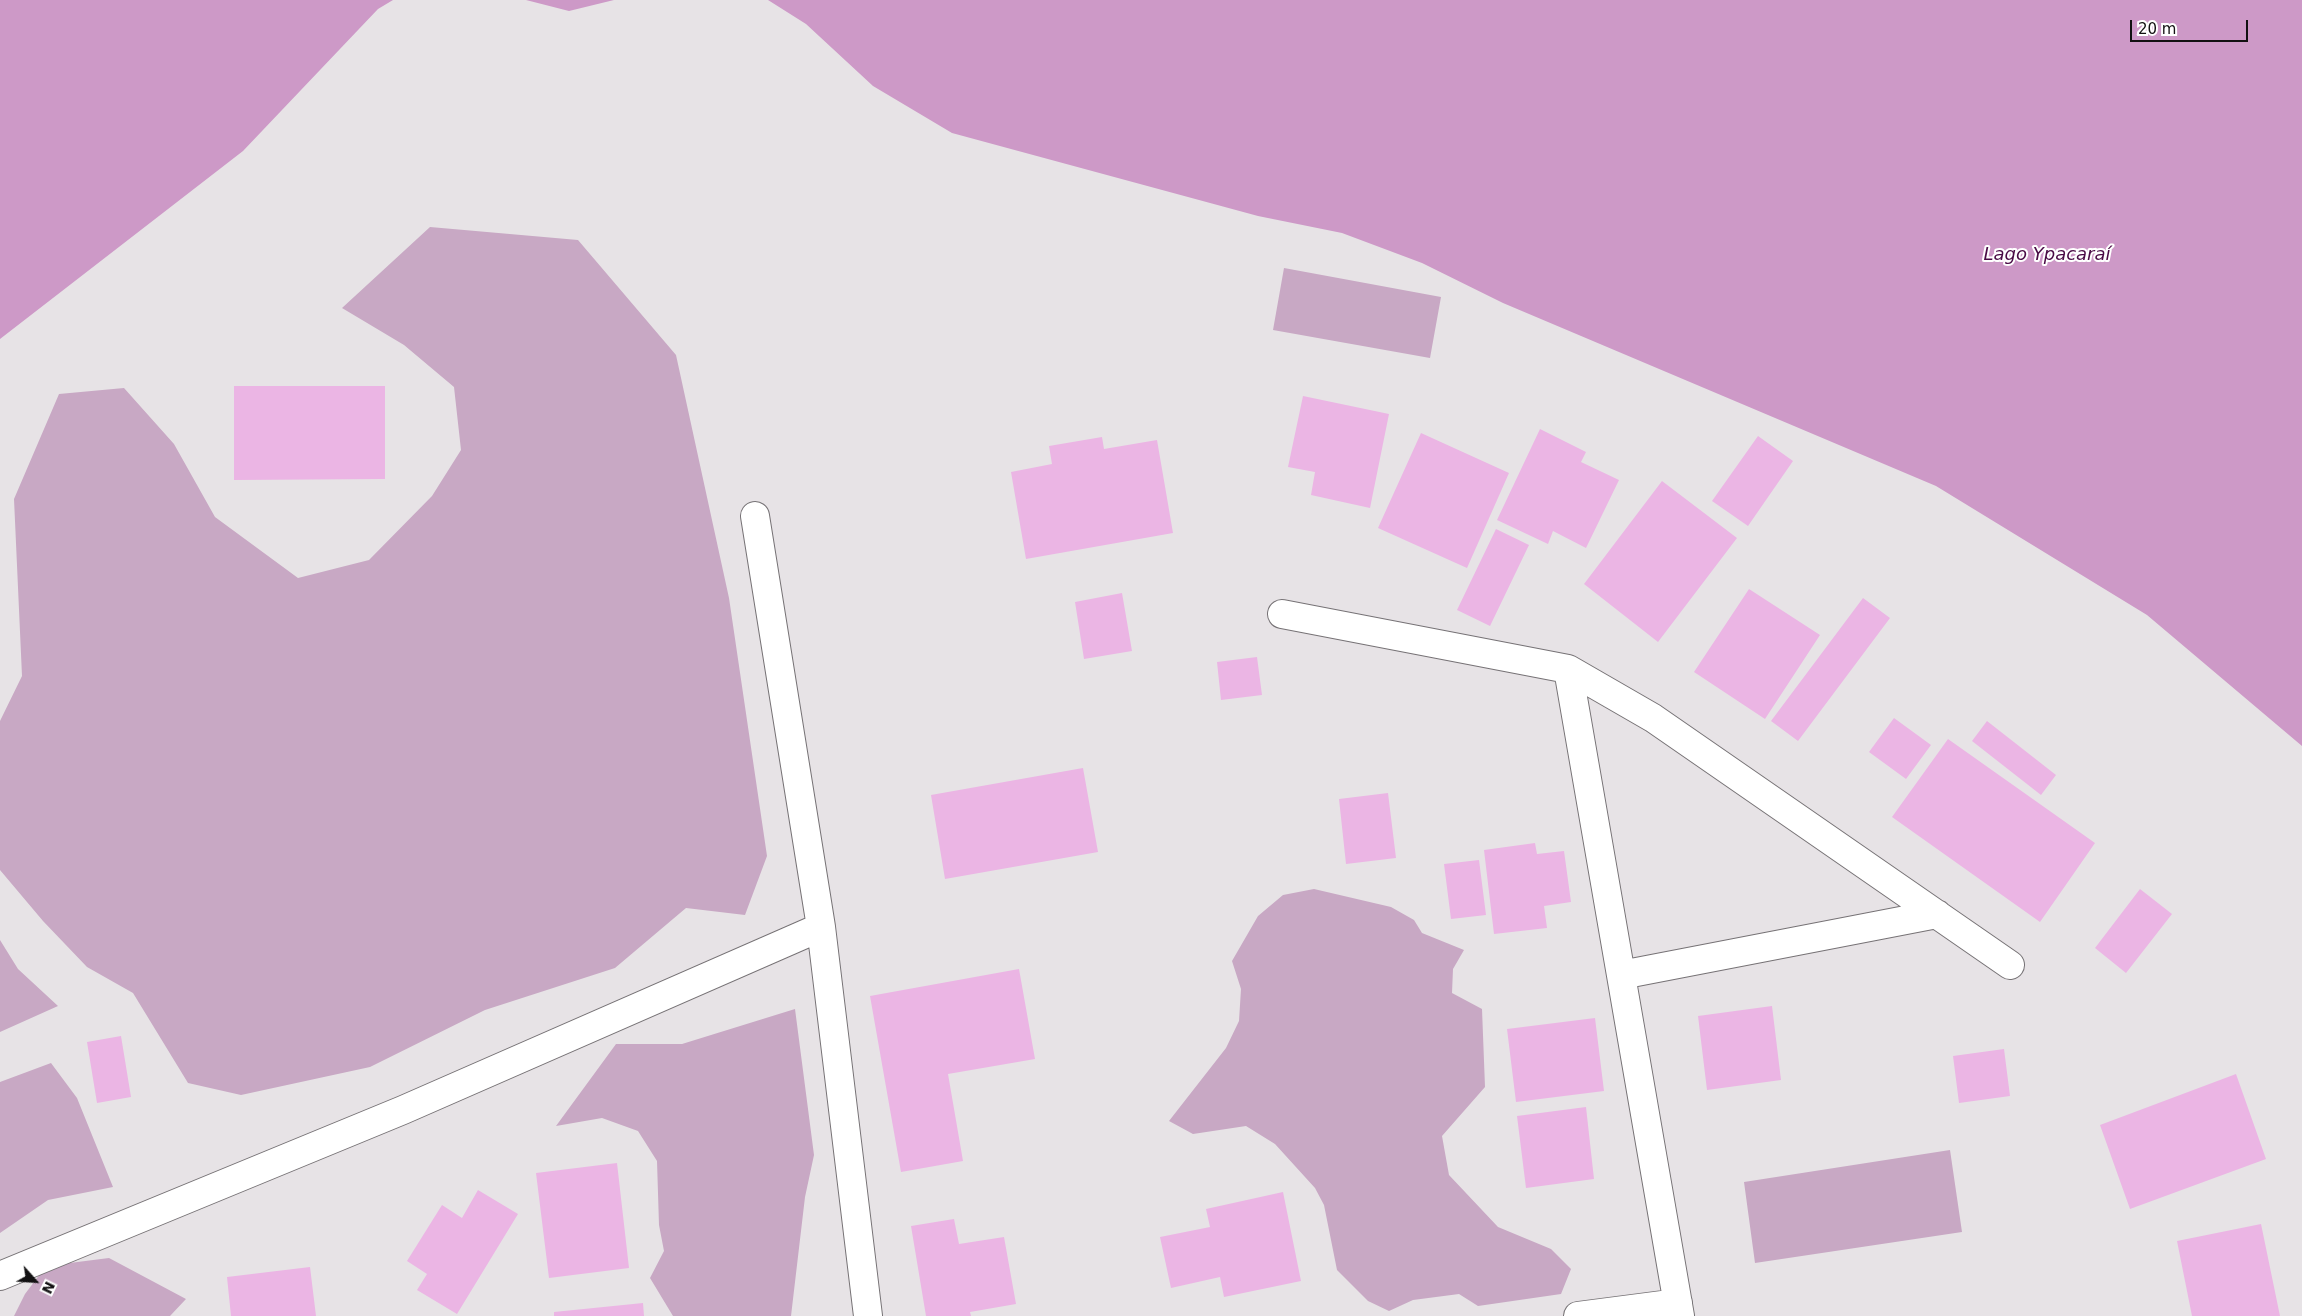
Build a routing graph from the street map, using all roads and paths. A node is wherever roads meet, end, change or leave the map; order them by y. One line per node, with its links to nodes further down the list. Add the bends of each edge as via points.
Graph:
1 (755, 516): 5 (street)
2 (1282, 614): 3 (street)
3 (1568, 669): 4 (street, via 1653,718); 7 (street)
4 (1936, 914): 6 (street); 7 (street)
5 (822, 927): 8 (street, via 402,1110); 10 (street)
6 (2010, 965)
7 (1621, 975): 9 (street)
8 (0, 1276)
9 (1679, 1309): 11 (street)
10 (868, 1316)
11 (1578, 1316)

